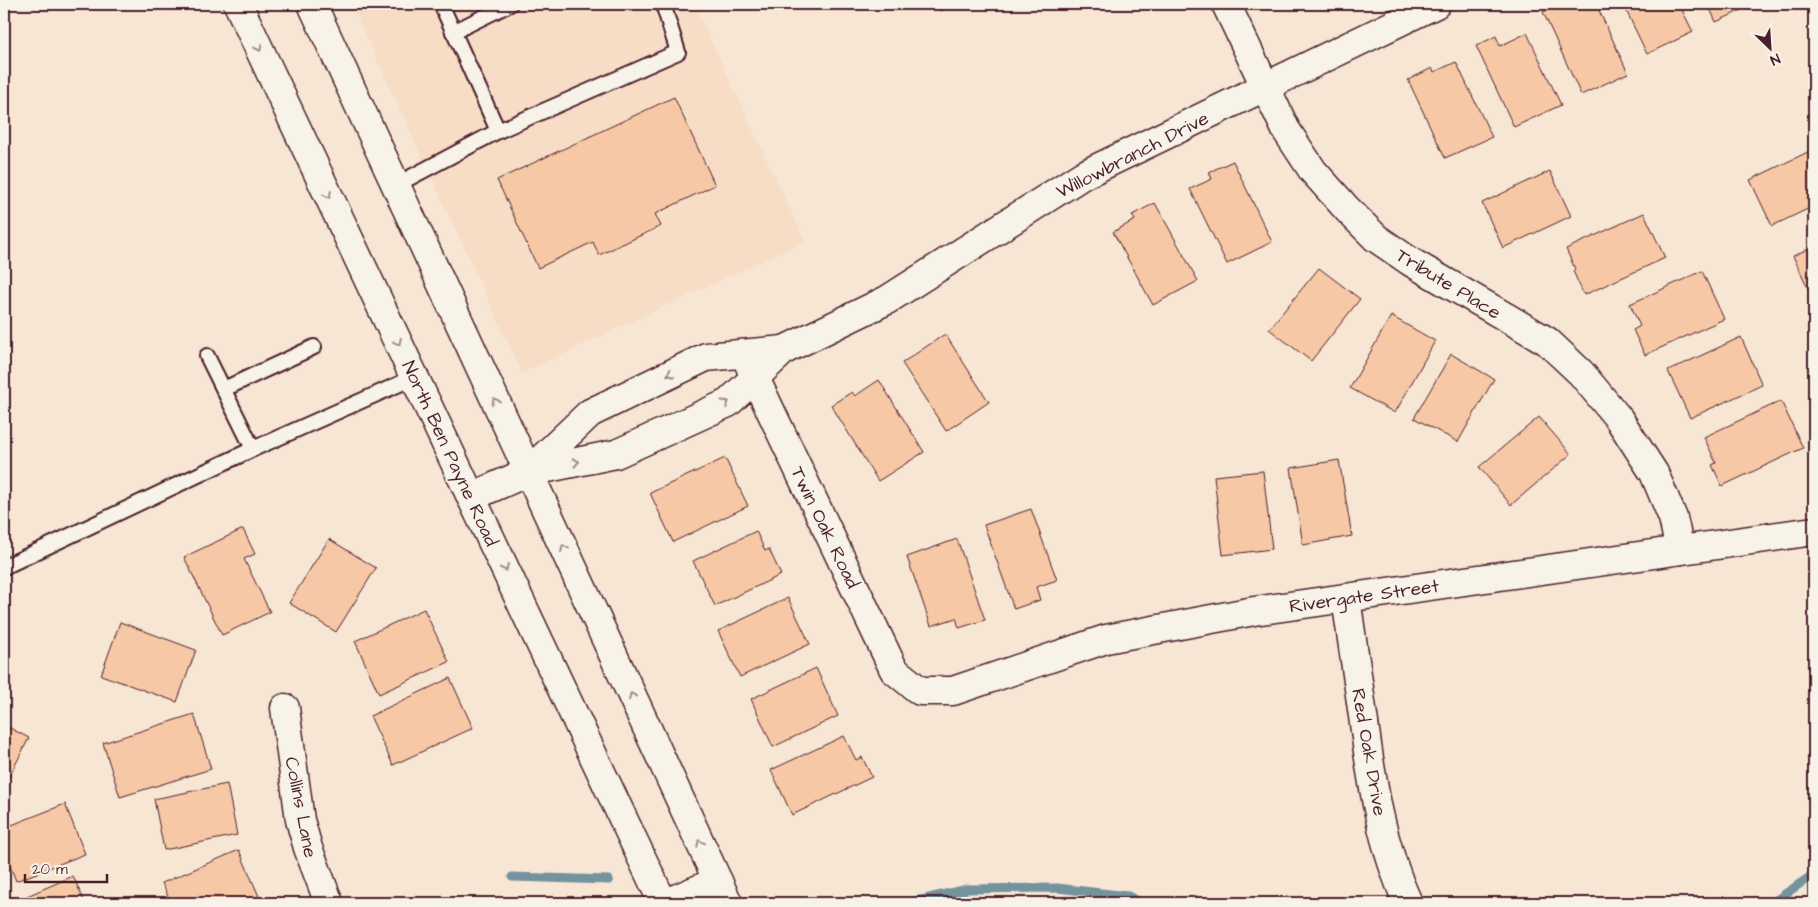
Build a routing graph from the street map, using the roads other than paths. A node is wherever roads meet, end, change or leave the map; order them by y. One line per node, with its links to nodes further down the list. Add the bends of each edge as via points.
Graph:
1 (238, 4): 15 (street, North Ben Payne Road, one-way to 15)
2 (312, 4): 11 (street)
3 (440, 4): 8 (lane)
4 (510, 4): 8 (lane)
5 (663, 4): 10 (lane, via 678,52)
6 (1226, 4): 9 (street, Tribute Place)
7 (1436, 4): 9 (street, Willowbranch Drive)
8 (453, 32): 10 (lane)
9 (1266, 87): 14 (street, Willowbranch Drive, via 1083,175 887,300); 21 (street, Tribute Place, via 1286,130 1313,171 1376,238 1547,341 1581,373 1619,419 1654,473 1673,518)
10 (498, 131): 11 (lane)
11 (396, 186): 18 (street, one-way to 11)
12 (314, 347): 16 (lane)
13 (207, 356): 16 (lane)
14 (750, 366): 18 (street, Willowbranch Drive, one-way to 14, via 616,454 728,403); 18 (street, Willowbranch Drive, one-way to 18, via 706,357 590,413); 24 (street, Twin Oak Road, via 894,670)
15 (415, 377): 17 (lane); 19 (street, North Ben Payne Road)
16 (224, 389): 17 (lane)
17 (253, 449): 22 (lane)
18 (528, 472): 19 (street, Willowbranch Drive); 26 (street, one-way to 18)
19 (471, 497): 28 (street, North Ben Payne Road, one-way to 28)
20 (1814, 531): 21 (street, Rivergate Street)
21 (1680, 550): 23 (street, Rivergate Street)
22 (4, 567)
23 (1346, 598): 24 (street, Rivergate Street, via 1254,611 1106,639 953,690); 29 (street, Red Oak Drive, via 1370,770 1383,830)
24 (920, 691)
25 (285, 708): 27 (street, Collins Lane, via 300,820)
26 (723, 892): 28 (street)
27 (329, 903)
28 (665, 903)
29 (1408, 903)

